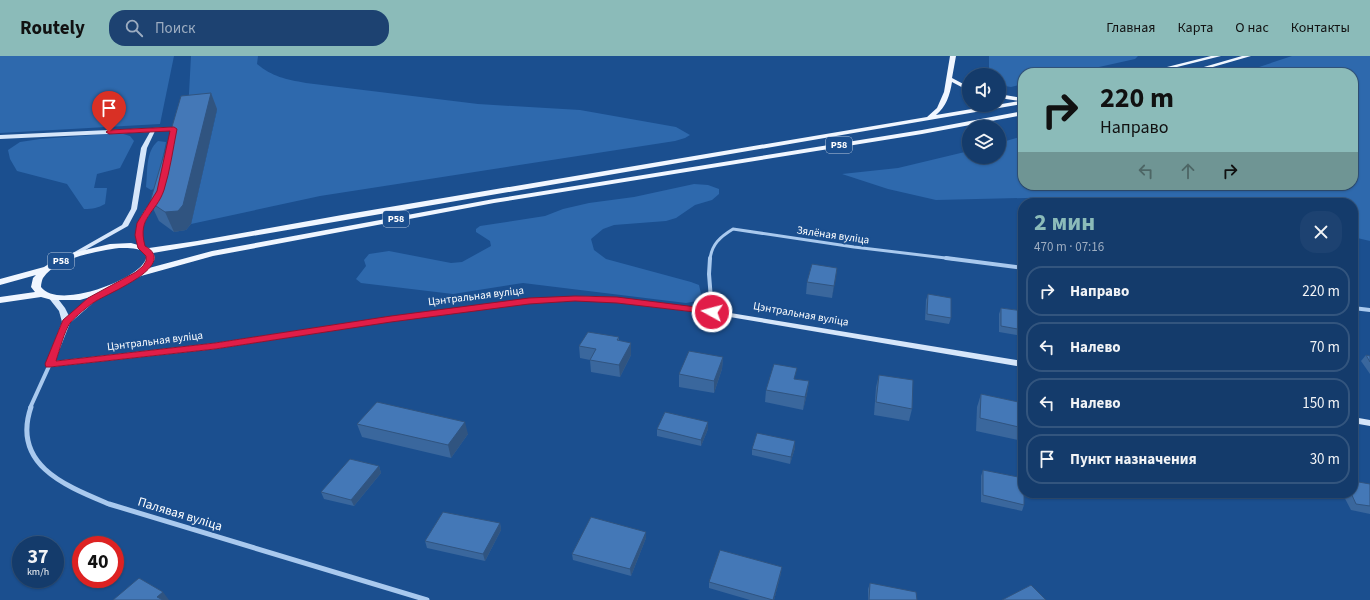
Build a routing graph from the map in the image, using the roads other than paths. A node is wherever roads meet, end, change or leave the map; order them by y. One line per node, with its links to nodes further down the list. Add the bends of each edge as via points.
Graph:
1 (953, 56): 6 (main road)
2 (1218, 56): 4 (main road)
3 (1248, 56): 5 (main road)
4 (1167, 68)
5 (1204, 68)
6 (950, 79): 7 (main road); 12 (main road, via 940,109)
7 (962, 85)
8 (1006, 97): 9 (main road)
9 (1018, 100)
10 (1018, 102): 12 (main road, Р58)
11 (1018, 113): 21 (main road, Р58, via 922,132 384,221 212,254)
12 (928, 119): 17 (main road, Р58, via 197,244)
13 (152, 130): 14 (street); 15 (street, via 174,129); 18 (street, via 144,148 134,209 125,226)
14 (0, 137)
15 (172, 140)
16 (160, 191): 17 (street, via 141,223 138,235)
17 (145, 249): 18 (main road, Р58, via 119,245); 21 (main road, Р58, via 150,261)
18 (74, 255): 20 (main road, Р58)
19 (1018, 267): 29 (street, Зялёная вуліца, via 733,229 717,240 713,247 710,261)
20 (48, 268): 22 (main road, Р58); 24 (main road, Р58, via 38,278 36,287)
21 (139, 274): 23 (main road, Р58)
22 (0, 282)
23 (125, 282): 25 (main road, Р58, via 88,295); 30 (street, via 91,300)
24 (42, 294): 25 (main road, Р58); 26 (main road, Р58)
25 (52, 297): 30 (street, via 62,308)
26 (0, 300)
27 (1358, 309): 28 (street)
28 (1370, 310)
29 (712, 312): 31 (street, Цэнтральная вуліца); 32 (street, Цэнтральная вуліца, via 617,300 575,298 529,301 215,346)
30 (66, 322): 32 (street)
31 (1018, 363)
32 (50, 364): 35 (street, Палявая вуліца, via 30,409 26,442 31,455 57,479 108,504)
33 (1358, 421): 34 (street)
34 (1370, 423)
35 (427, 600)

